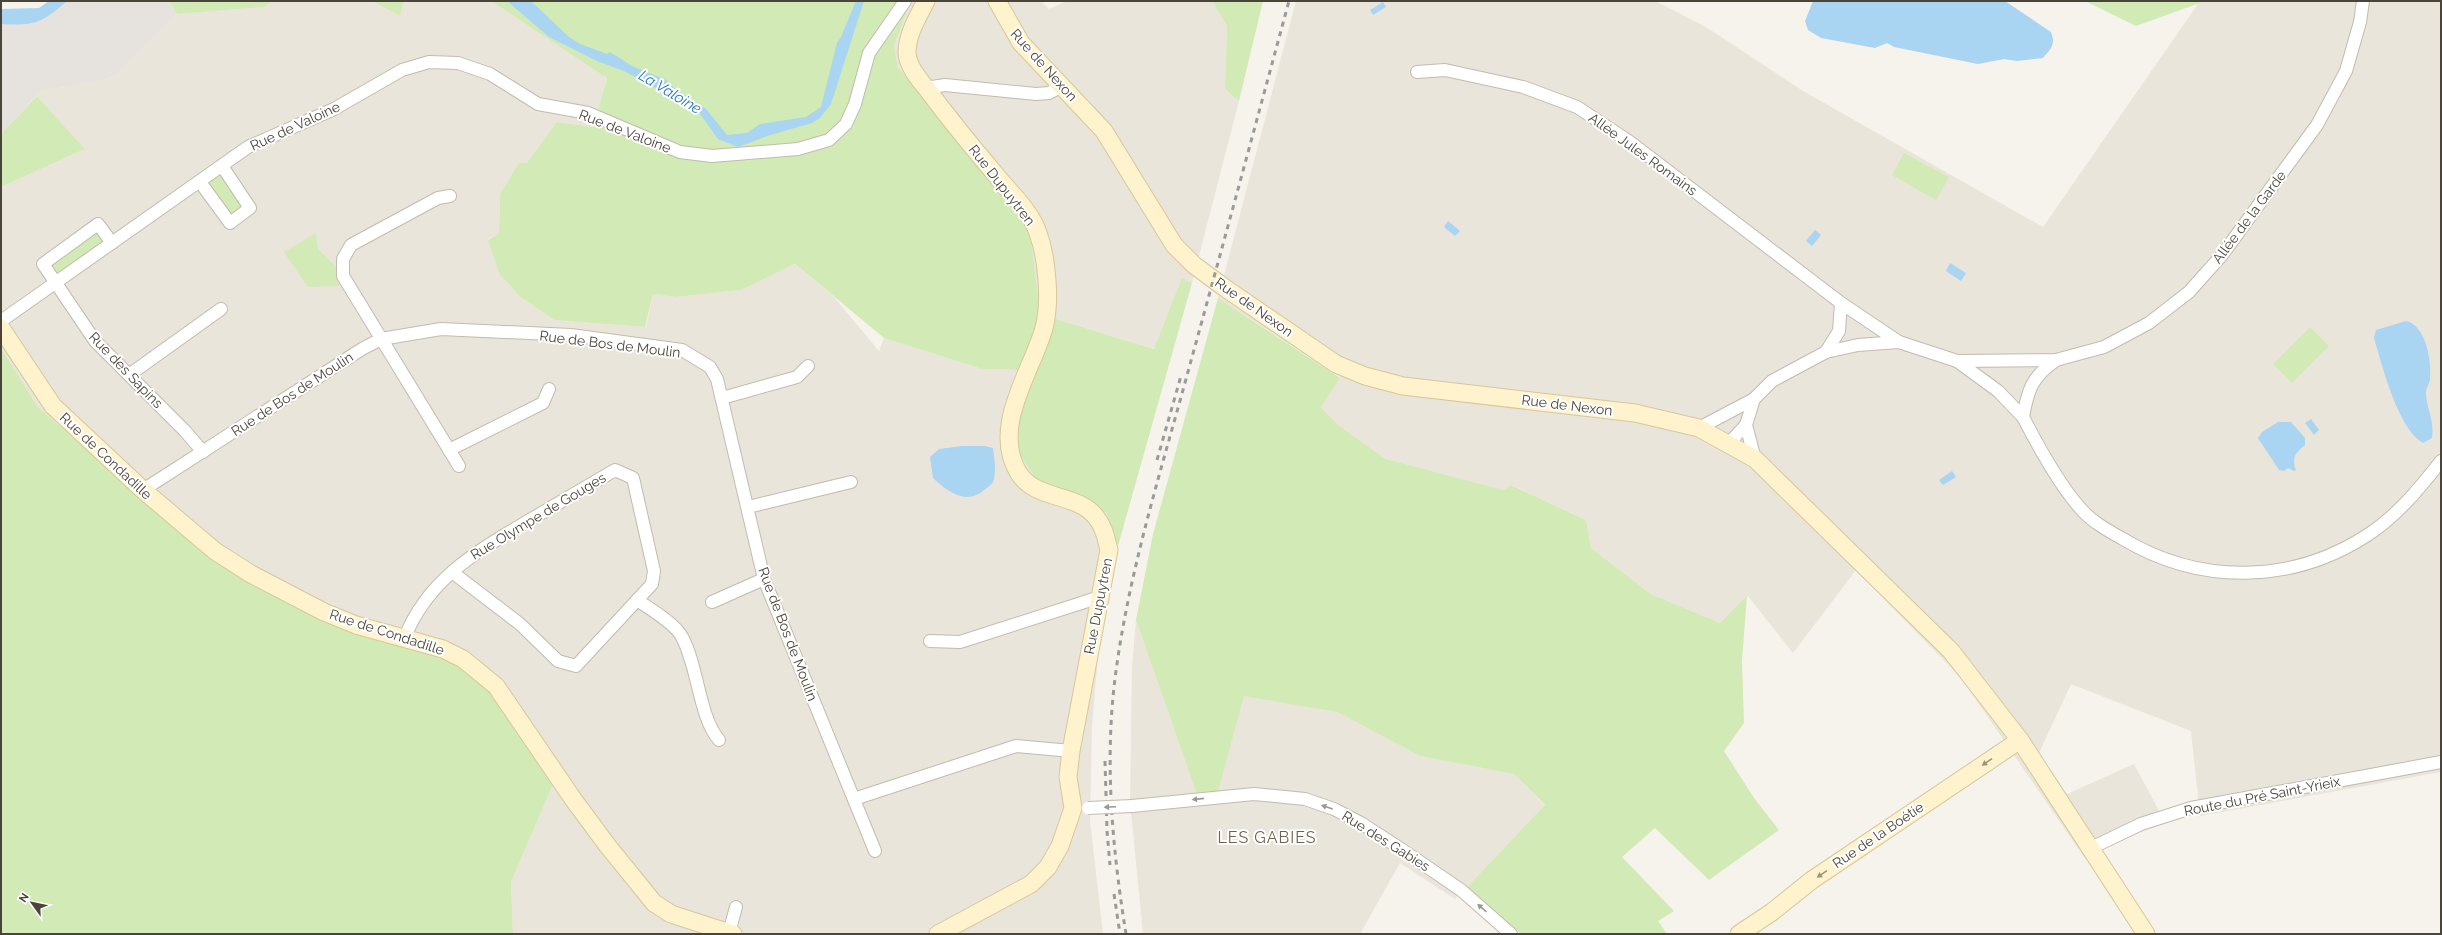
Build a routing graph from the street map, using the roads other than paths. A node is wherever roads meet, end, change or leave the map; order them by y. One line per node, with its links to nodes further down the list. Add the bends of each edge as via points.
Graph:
1 (905, 1): 8 (street, Rue de Valoine, via 869,53 855,104 846,124 829,140 798,149 712,156 680,152 588,113 538,104 490,74 458,63 429,62 402,70 334,109 248,147)
2 (926, 1): 7 (street, Rue Dupuytren, via 908,40 907,54 911,67)
3 (997, 1): 6 (street, Rue de Nexon, via 1021,43)
4 (2363, 1): 20 (street, Allée de la Garde, via 2360,22 2346,71 2317,125 2222,255 2189,292 2149,323 2104,347)
5 (1416, 72): 13 (street, Allée Jules Romains, via 1445,70 1523,87 1577,107 1630,142)
6 (1062, 86): 7 (street, via 1049,93 1036,94 945,85); 29 (street, Rue de Nexon, via 1104,131 1174,245 1194,265 1225,288 1336,364 1365,376 1403,386 1635,413)
7 (926, 88): 41 (street, Rue Dupuytren, via 959,132 1029,215 1038,233 1045,266 1047,306 1044,327 1016,399 1011,422 1010,449 1018,472 1028,485 1077,504 1095,516 1104,529 1109,550)
8 (222, 166): 9 (street, Rue de Valoine); 9 (street, via 250,208 230,223)
9 (200, 182): 11 (street, Rue de Valoine)
10 (450, 196): 17 (street, via 438,198 351,245 343,259 343,276)
11 (112, 243): 12 (street, Rue de Valoine); 12 (street, via 98,224 43,264)
12 (55, 284): 15 (street, Rue de Valoine); 23 (street, Rue des Sapins, via 95,341)
13 (1841, 303): 18 (street, Allée Jules Romains); 19 (street, via 1839,331)
14 (221, 309): 23 (street)
15 (1, 321)
16 (1, 328): 37 (street, Rue de Condadille, via 54,406)
17 (381, 339): 25 (street, Rue de Bos de Moulin, via 441,329 571,336 682,350 710,367 717,379); 31 (street); 32 (street, Rue de Bos de Moulin)
18 (1899, 342): 19 (street, Allée de la Garde, via 1858,345); 21 (street, Allée de la Garde)
19 (1826, 352): 26 (street, Allée de la Garde, via 1772,380)
20 (2056, 360): 21 (street, Allée de la Garde); 27 (street, Allée de la Garde, via 2040,371 2028,391)
21 (1957, 361): 27 (street, Allée de la Garde, via 1998,392)
22 (808, 366): 25 (street, via 798,377)
23 (129, 375): 32 (street, Rue des Sapins, via 185,431)
24 (549, 389): 31 (street, via 543,403)
25 (722, 398): 38 (street, Rue de Bos de Moulin)
26 (1754, 399): 28 (street, Allée de la Garde); 29 (street, Allée de la Garde)
27 (2023, 418): 34 (street, Allée de la Garde, via 2040,450 2082,510 2103,527 2140,549 2176,564 2224,574 2265,572 2308,564 2367,536 2396,513)
28 (1746, 425): 30 (street, Allée de la Garde); 33 (street)
29 (1699, 428): 30 (street, Rue de Nexon)
30 (1729, 443): 33 (street, Rue de Nexon)
31 (449, 450): 35 (street)
32 (202, 452): 37 (street, Rue de Bos de Moulin)
33 (1755, 459): 47 (street, Rue de Nexon, via 1951,651)
34 (2441, 461)
35 (459, 466)
36 (852, 482): 38 (street)
37 (143, 490): 44 (street, Rue de Condadille, via 203,542 252,574 324,612 356,625)
38 (748, 507): 40 (street, Rue de Bos de Moulin)
39 (452, 572): 42 (street, Rue Olympe de Gouges, via 520,624 558,661 576,666); 42 (street, Rue Olympe de Gouges, via 472,554 615,470 633,478 654,571 652,584); 44 (street, Rue Olympe de Gouges, via 443,579 412,617)
40 (764, 579): 43 (street); 50 (street, Rue de Bos de Moulin)
41 (1100, 597): 45 (street, via 960,642); 48 (street, Rue Dupuytren)
42 (637, 600): 46 (street, via 682,635 712,731)
43 (712, 602)
44 (404, 637): 55 (street, Rue de Condadille, via 443,648 463,659 496,686 577,805 654,903 671,914)
45 (930, 641)
46 (719, 740)
47 (2020, 740): 52 (street, Rue de Nexon); 58 (street, Rue de la Boétie, one-way to 58, via 1812,880)
48 (1072, 751): 50 (street, via 1016,746); 51 (street, Rue Dupuytren, via 1068,777)
49 (2441, 762): 52 (street, Route du Pré Saint-Yrieix, via 2191,808 2141,824)
50 (854, 799): 53 (street, Rue de Bos de Moulin)
51 (1081, 808): 56 (street, via 1048,867 1031,884); 57 (street, Rue des Gabies, one-way to 51, bridge, via 1461,890 1401,849 1361,823 1334,809 1305,799 1254,794 1132,806)
52 (2090, 849): 59 (street, Rue de Nexon)
53 (875, 851)
54 (736, 908): 55 (street)
55 (726, 933)
56 (938, 934)
57 (1511, 934)
58 (1739, 934)
59 (2146, 934)

